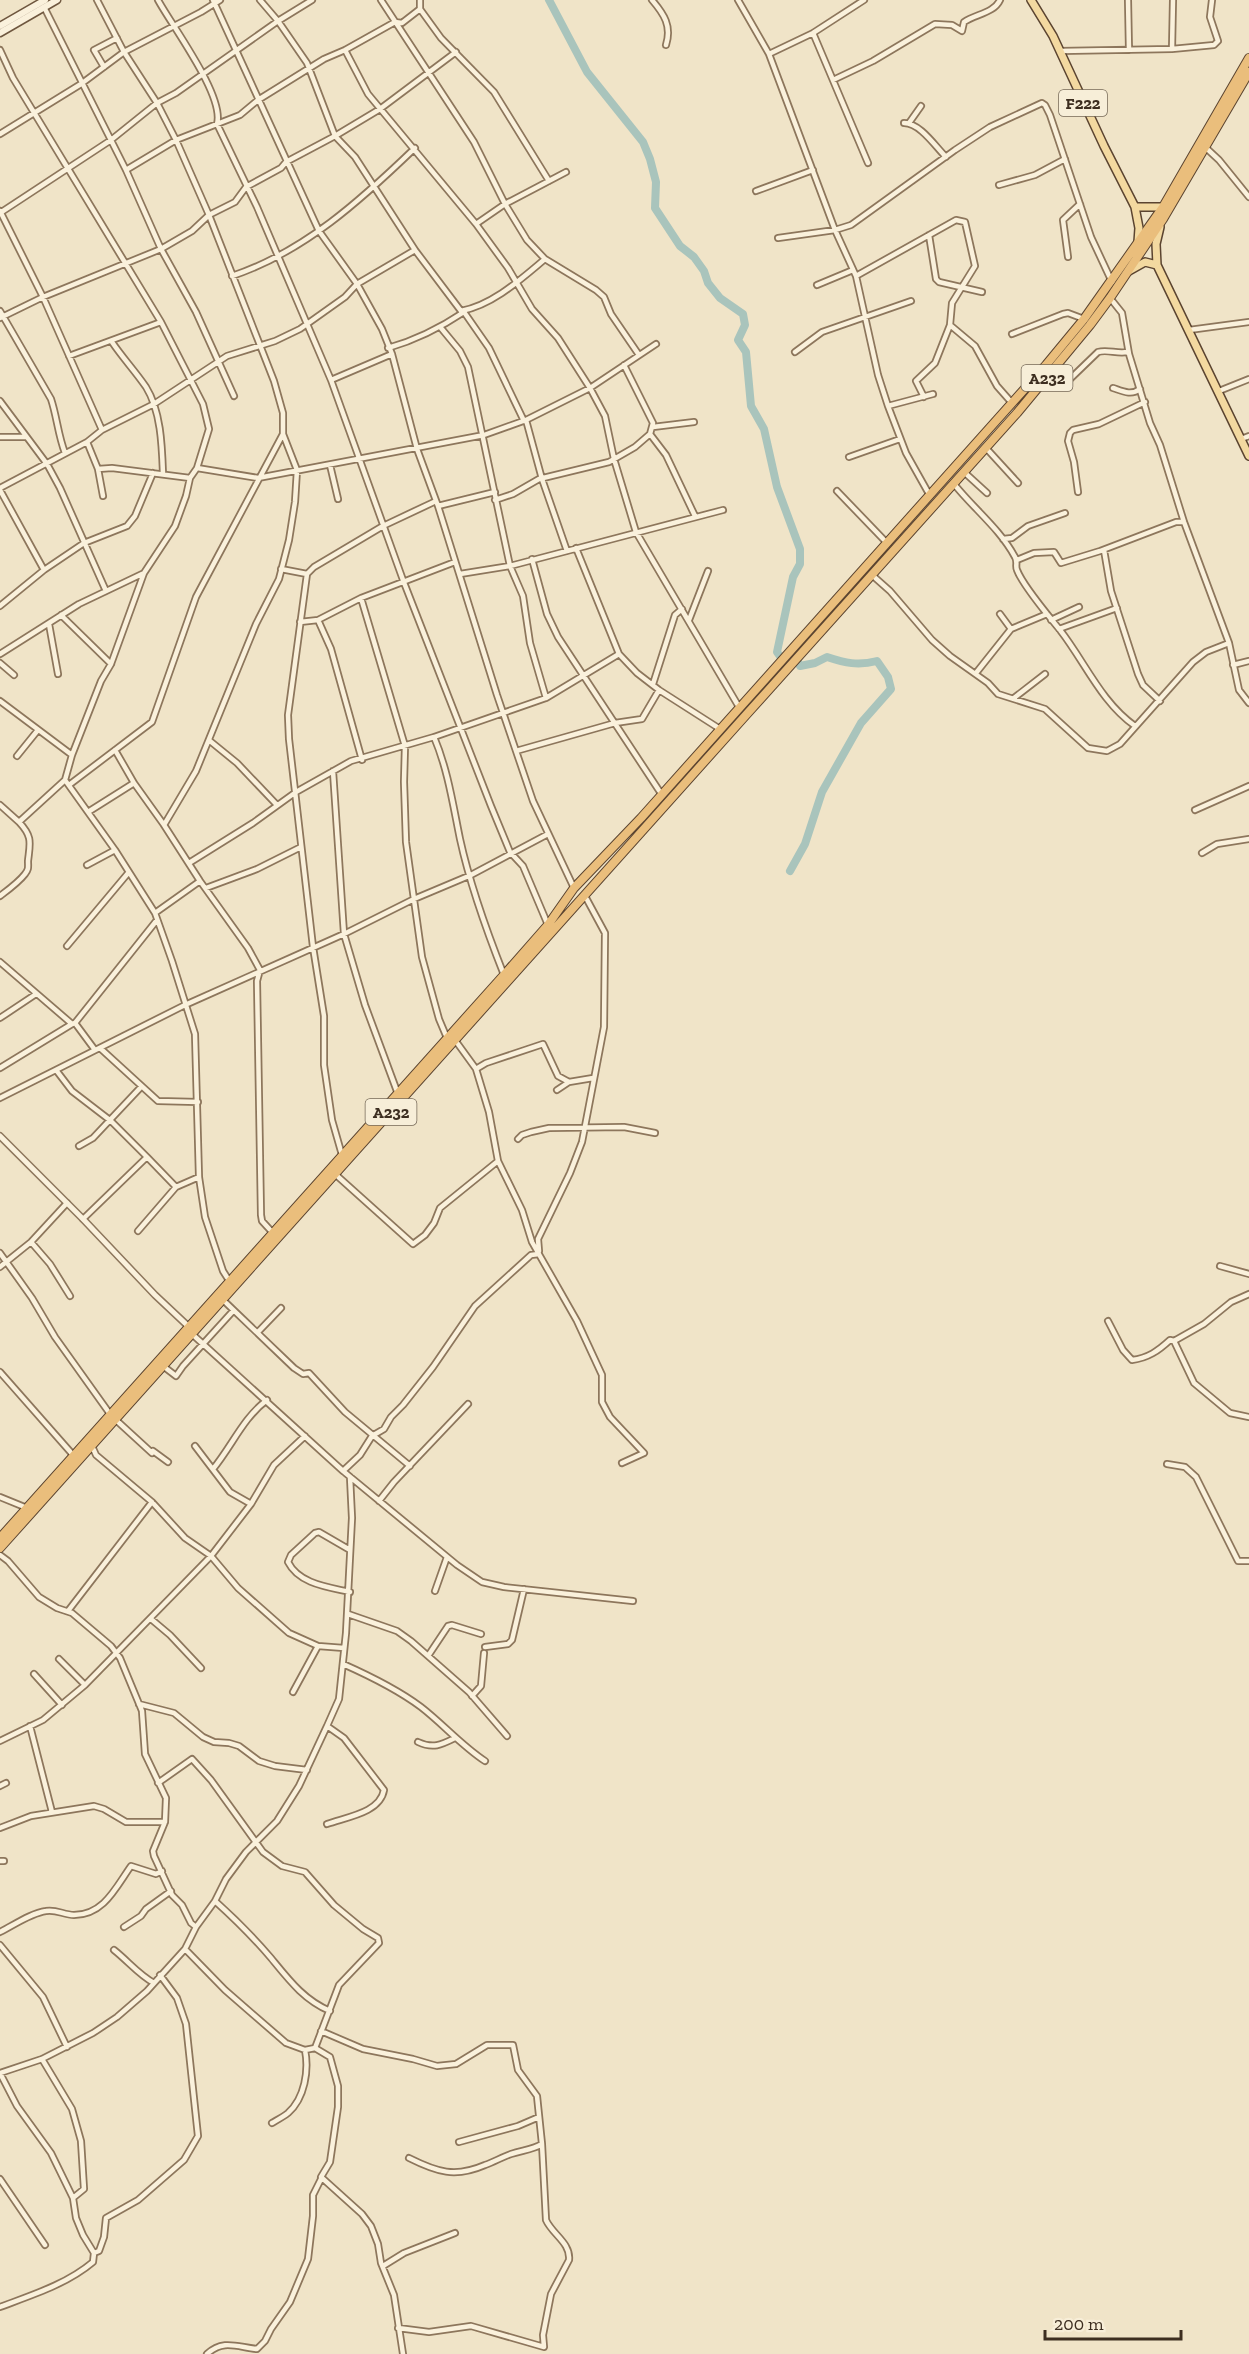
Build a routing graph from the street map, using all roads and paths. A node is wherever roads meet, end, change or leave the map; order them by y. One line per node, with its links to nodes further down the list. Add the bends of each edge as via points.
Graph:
1 (57, 0): 17 (main road)
2 (98, 0): 26 (street)
3 (158, 0): 23 (street)
4 (260, 0): 20 (street)
5 (312, 0): 20 (street)
6 (381, 0): 21 (street)
7 (420, 0): 18 (street)
8 (652, 0): 27 (street, via 667,21)
9 (738, 0): 36 (street)
10 (864, 0): 25 (street)
11 (1000, 0): 43 (street, via 996,7 964,22 962,31 952,25 935,24)
12 (1031, 0): 33 (main road, F222)
13 (1128, 0): 31 (street)
14 (1173, 0): 32 (street)
15 (1212, 0): 32 (street, via 1210,17 1217,43)
16 (215, 1): 23 (street); 29 (street)
17 (45, 4): 19 (main road); 44 (street)
18 (420, 9): 21 (street, via 402,22); 35 (street)
19 (18, 20): 22 (main road); 24 (main road)
20 (278, 21): 29 (street); 39 (street)
21 (395, 22): 30 (street); 40 (street)
22 (0, 26)
23 (173, 27): 34 (street); 42 (street)
24 (0, 33)
25 (813, 33): 36 (street); 43 (street)
26 (117, 38): 34 (street); 38 (street, via 94,50)
27 (666, 45)
28 (0, 50): 49 (street)
29 (237, 50): 42 (street); 45 (street)
30 (345, 50): 39 (street); 48 (street)
31 (1129, 50): 32 (street); 33 (street)
32 (1172, 50)
33 (1060, 51): 73 (main road, F222)
34 (124, 52): 38 (street); 46 (street)
35 (456, 52): 40 (street); 65 (street, via 494,93)
36 (769, 54): 63 (street)
37 (1249, 58): 74 (highway, A232)
38 (104, 67): 44 (street)
39 (309, 69): 45 (street); 52 (street)
40 (430, 72): 48 (street); 71 (street, via 474,142)
41 (1249, 72): 55 (highway, A232)
42 (202, 74): 46 (street); 50 (street, via 219,112)
43 (833, 80): 60 (street)
44 (81, 84): 49 (street); 53 (street)
45 (258, 100): 50 (street, via 240,115); 59 (street)
46 (157, 103): 53 (street); 54 (street)
47 (921, 106): 57 (street, via 906,123 929,138)
48 (380, 109): 52 (street); 56 (street)
49 (35, 111): 51 (street); 61 (street)
50 (218, 124): 54 (street); 68 (street)
51 (0, 134)
52 (335, 136): 59 (street); 67 (street)
53 (111, 140): 61 (street); 62 (street)
54 (176, 140): 62 (street); 76 (street)
55 (1205, 147): 70 (street); 77 (highway, A232)
56 (415, 148): 67 (street); 78 (street)
57 (946, 157): 58 (street, via 990,127 1042,103 1048,109); 79 (street, via 851,225)
58 (1065, 159): 66 (street, via 1035,175); 72 (street)
59 (286, 162): 68 (street); 80 (street)
60 (868, 163)
61 (68, 166): 75 (street); 89 (street)
62 (126, 170): 84 (street)
63 (813, 170): 69 (street); 79 (street)
64 (566, 172): 65 (street)
65 (549, 181): 71 (street)
66 (999, 185)
67 (375, 186): 80 (street); 85 (street)
68 (246, 187): 76 (street, via 235,202); 86 (street)
69 (756, 191)
70 (1249, 197)
71 (506, 204): 78 (street); 88 (street, via 527,240)
72 (1080, 204): 87 (street, via 1063,220); 96 (street)
73 (1135, 207): 74 (main road); 83 (main road, F222)
74 (1163, 207): 83 (highway, A232)
75 (0, 212): 101 (street)
76 (208, 215): 84 (street, via 192,231); 93 (street)
77 (1162, 219): 90 (main road, via 1156,244); 92 (highway, A232)
78 (476, 224): 95 (street)
79 (835, 230): 82 (street); 91 (street)
80 (319, 231): 86 (street); 97 (street)
81 (929, 235): 94 (street); 99 (street, via 936,279); 99 (street, via 956,220 966,224 975,261)
82 (778, 238)
83 (1138, 244): 96 (highway, A232)
84 (161, 249): 89 (street); 127 (street)
85 (415, 250): 97 (street); 106 (street)
86 (278, 256): 93 (street); 113 (street)
87 (1068, 257)
88 (545, 259): 95 (street); 125 (street, via 604,297)
89 (127, 264): 101 (street); 111 (street)
90 (1157, 265): 92 (main road, via 1145,262); 116 (main road)
91 (853, 270): 94 (street); 98 (street)
92 (1129, 271): 102 (highway, A232)
93 (232, 276): 120 (street)
94 (856, 276): 107 (street)
95 (517, 282): 104 (street); 133 (street)
96 (1112, 282): 110 (highway, A232)
97 (357, 284): 113 (street); 121 (street, via 377,318)
98 (817, 285)
99 (960, 287): 100 (street); 114 (street, via 952,303)
100 (982, 292)
101 (44, 297): 108 (street); 126 (street)
102 (1110, 298): 124 (street, via 1122,313); 157 (highway, A232)
103 (911, 301): 107 (street)
104 (474, 308): 106 (street); 109 (street)
105 (0, 310): 108 (street)
106 (462, 312): 109 (street); 115 (street)
107 (866, 316): 122 (street, via 822,332); 144 (street)
108 (2, 317): 159 (street, via 51,399)
109 (468, 318): 145 (street, via 489,348)
110 (1084, 320): 117 (street, via 1068,313); 142 (highway, A232)
111 (161, 322): 118 (street); 130 (street)
112 (1249, 322): 116 (street)
113 (308, 323): 120 (street); 131 (street)
114 (950, 325): 139 (street, via 935,363 916,381); 142 (street, via 968,337 997,386)
115 (441, 328): 121 (street); 151 (street, via 468,367)
116 (1188, 330): 136 (main road)
117 (1012, 334)
118 (112, 342): 126 (street); 143 (street)
119 (656, 344): 125 (street)
120 (259, 345): 127 (street, via 227,356); 149 (street, via 283,413)
121 (388, 348): 123 (street)
122 (795, 352)
123 (392, 354): 131 (street); 158 (street)
124 (1129, 354): 132 (street, via 1100,351); 135 (street)
125 (639, 355): 128 (street)
126 (69, 356): 148 (street)
127 (219, 363): 130 (street); 138 (street)
128 (624, 365): 133 (street); 147 (street)
129 (1249, 379): 136 (street)
130 (191, 380): 143 (street); 166 (street, via 209,429)
131 (331, 380): 162 (street)
132 (1070, 381)
133 (590, 388): 145 (street); 163 (street, via 605,416)
134 (1113, 388): 135 (street, via 1128,393)
135 (1140, 389): 141 (street)
136 (1219, 391): 155 (main road)
137 (933, 394): 139 (street)
138 (234, 396)
139 (924, 397): 144 (street)
140 (0, 401): 153 (street)
141 (1145, 402): 180 (street, via 1100,424 1070,433 1068,441); 190 (street)
142 (1012, 403): 182 (highway, A232)
143 (154, 404): 148 (street); 171 (street)
144 (888, 406): 154 (street)
145 (525, 420): 151 (street); 174 (street)
146 (694, 422): 147 (street)
147 (653, 427): 150 (street)
148 (102, 430): 156 (street)
149 (283, 434): 168 (street); 173 (street)
150 (650, 434): 163 (street); 189 (street, via 666,455)
151 (484, 435): 158 (street); 179 (street)
152 (0, 437): 153 (street)
153 (26, 437): 164 (street)
154 (900, 438): 161 (street); 182 (street)
155 (1245, 438): 160 (main road)
156 (87, 442): 159 (street); 167 (street)
157 (986, 447): 169 (highway, A232); 176 (street)
158 (417, 449): 162 (street); 186 (street)
159 (65, 453): 164 (street)
160 (1249, 456)
161 (849, 457)
162 (359, 459): 165 (street); 191 (street)
163 (614, 459): 174 (street); 193 (street)
164 (46, 464): 177 (street); 196 (street)
165 (330, 465): 168 (street); 184 (street)
166 (197, 468): 172 (street); 173 (street)
167 (98, 469): 170 (street); 183 (street)
168 (297, 470): 173 (street); 205 (street, via 295,502)
169 (964, 472): 175 (highway, A232); 181 (street)
170 (153, 473): 171 (street); 196 (street, via 127,526)
171 (163, 474): 172 (street)
172 (190, 477): 208 (street, via 175,526)
173 (258, 478): 258 (street, via 196,597 152,722)
174 (542, 479): 185 (street); 200 (street)
175 (954, 483): 194 (highway, A232); 195 (street)
176 (1018, 483)
177 (0, 489): 206 (street)
178 (837, 491): 197 (street)
179 (495, 492): 185 (street); 186 (street)
180 (1078, 492)
181 (987, 493)
182 (929, 494): 192 (highway, A232)
183 (103, 496)
184 (338, 499)
185 (495, 500): 204 (street)
186 (437, 503): 191 (street); 203 (street)
187 (723, 510): 189 (street)
188 (1065, 513): 195 (street)
189 (695, 516): 193 (street)
190 (1184, 522): 199 (street); 229 (street)
191 (383, 526): 209 (street); 212 (street)
192 (902, 526): 194 (highway); 197 (highway, A232)
193 (636, 531): 198 (street); 218 (street)
194 (910, 533): 211 (highway, A232)
195 (1003, 539): 202 (street)
196 (84, 543): 206 (street); 213 (street)
197 (887, 543): 248 (highway, A232)
198 (576, 548): 200 (street); 231 (street)
199 (1104, 550): 202 (street, via 1061,563 1054,552 1034,553); 217 (street)
200 (567, 551): 201 (street)
201 (532, 559): 204 (street); 240 (street, via 547,614)
202 (1017, 560): 220 (street, via 1016,569)
203 (455, 562): 210 (street); 212 (street)
204 (510, 566): 210 (street); 243 (street, via 523,596 530,643)
205 (281, 568): 209 (street); 256 (street)
206 (44, 570): 215 (street)
207 (708, 571): 223 (street)
208 (144, 573): 213 (street); 234 (street)
209 (307, 574): 225 (street)
210 (460, 574): 249 (street)
211 (872, 575): 236 (street, via 950,657); 277 (highway, A232)
212 (403, 580): 214 (street); 251 (street)
213 (106, 591): 221 (street)
214 (361, 598): 222 (street); 257 (street)
215 (0, 606)
216 (1079, 607): 224 (street)
217 (1117, 608): 228 (street); 246 (street, via 1143,685)
218 (682, 609): 223 (street); 241 (street, via 675,615)
219 (1000, 614): 227 (street)
220 (1047, 614): 224 (street); 227 (street)
221 (61, 615): 226 (street); 234 (street)
222 (318, 620): 225 (street); 262 (street)
223 (689, 620): 248 (street)
224 (1051, 620): 228 (street)
225 (300, 622): 268 (street, via 288,715)
226 (49, 624): 230 (street); 237 (street)
227 (1011, 629): 236 (street)
228 (1059, 629): 252 (street, via 1104,696)
229 (1229, 643): 235 (street); 246 (street, via 1193,662)
230 (0, 654)
231 (619, 654): 240 (street); 241 (street)
232 (1249, 661): 235 (street)
233 (0, 663): 239 (street)
234 (111, 664): 260 (street)
235 (1233, 665): 247 (street, via 1239,690)
236 (976, 673): 244 (street, via 998,694)
237 (58, 674)
238 (1045, 674): 244 (street)
239 (14, 675)
240 (582, 675): 243 (street); 250 (street)
241 (653, 684): 242 (street)
242 (659, 690): 250 (street, via 645,717); 253 (street)
243 (546, 698): 249 (street)
244 (1014, 698): 252 (street, via 1045,710 1078,742 1099,751 1113,750)
245 (0, 701): 254 (street)
246 (1160, 701): 252 (street)
247 (1249, 703)
248 (740, 707): 253 (highway, A232)
249 (503, 714): 251 (street); 259 (street)
250 (615, 723): 259 (street); 269 (street)
251 (461, 726): 255 (street); 282 (street)
252 (1135, 726)
253 (720, 729): 269 (highway, A232)
254 (38, 730): 260 (street); 261 (street)
255 (434, 737): 257 (street); 287 (street)
256 (210, 741): 271 (street); 276 (street)
257 (405, 746): 262 (street); 293 (street, via 406,842)
258 (115, 750): 265 (street); 266 (street)
259 (516, 751): 278 (street)
260 (72, 755): 264 (street)
261 (17, 756)
262 (362, 760): 263 (street)
263 (333, 771): 268 (street); 297 (street)
264 (65, 780): 266 (street); 275 (street)
265 (134, 783): 273 (street); 276 (street)
266 (69, 785): 273 (street)
267 (1249, 786): 272 (street)
268 (296, 792): 271 (street); 280 (street)
269 (662, 795): 274 (highway, A232)
270 (0, 805): 275 (street)
271 (277, 805): 284 (street)
272 (1195, 810)
273 (88, 812): 281 (street)
274 (641, 818): 277 (highway); 290 (highway, A232)
275 (19, 822): 291 (street, via 30,839 29,867)
276 (164, 825): 284 (street)
277 (649, 825): 292 (highway, A232)
278 (548, 834): 282 (street); 290 (street)
279 (1249, 839): 283 (street, via 1217,844)
280 (301, 847): 289 (street); 299 (street)
281 (115, 850): 285 (street); 286 (street)
282 (510, 852): 287 (street); 296 (street, via 523,866)
283 (1202, 853)
284 (189, 863): 288 (street)
285 (87, 865)
286 (129, 873): 294 (street); 298 (street)
287 (471, 875): 293 (street); 302 (street)
288 (200, 881): 289 (street); 294 (street)
289 (206, 888): 301 (street)
290 (574, 888): 296 (highway, A232)
291 (0, 896)
292 (585, 896): 307 (highway, A232); 313 (street, via 605,933 604,1027)
293 (414, 899): 297 (street); 308 (street, via 422,957 439,1019)
294 (155, 913): 295 (street)
295 (157, 920): 304 (street); 306 (street)
296 (548, 925): 302 (highway, A232)
297 (344, 934): 299 (street); 317 (street)
298 (67, 946)
299 (313, 947): 301 (street); 326 (street, via 324,1016 328,1098)
300 (0, 962): 303 (street)
301 (260, 970): 304 (street); 336 (street, via 257,981 261,1215)
302 (504, 975): 307 (highway, A232)
303 (36, 994): 305 (street); 306 (street)
304 (185, 1005): 309 (street); 319 (street, via 195,1034)
305 (0, 1018)
306 (74, 1024): 309 (street); 310 (street)
307 (464, 1025): 308 (highway, A232)
308 (451, 1039): 311 (street); 317 (highway, A232); 329 (highway, A232)
309 (98, 1049): 312 (street); 315 (street)
310 (0, 1068)
311 (476, 1069): 314 (street, via 543,1044 558,1076); 328 (street)
312 (56, 1070): 318 (street); 320 (street, via 72,1091)
313 (593, 1078): 314 (street); 321 (street)
314 (569, 1082): 316 (street)
315 (141, 1087): 319 (street, via 158,1101); 320 (street)
316 (557, 1090)
317 (398, 1094): 326 (highway, A232)
318 (0, 1098)
319 (198, 1102): 330 (street)
320 (111, 1121): 325 (street); 327 (street)
321 (584, 1128): 322 (street, via 624,1126); 324 (street, via 549,1128 531,1131); 337 (street, via 570,1173)
322 (656, 1133)
323 (0, 1136): 332 (street)
324 (518, 1139)
325 (79, 1146)
326 (342, 1155): 333 (highway, A232)
327 (147, 1157): 331 (street); 334 (street)
328 (498, 1161): 329 (street, via 440,1208 434,1223 413,1244); 337 (street)
329 (335, 1174): 333 (highway, A232)
330 (199, 1177): 331 (street); 345 (street, via 204,1217)
331 (176, 1187): 335 (street)
332 (67, 1203): 334 (street); 338 (street)
333 (291, 1218): 336 (highway, A232); 348 (highway, A232)
334 (83, 1219): 352 (street)
335 (138, 1231)
336 (273, 1233): 345 (highway, A232)
337 (535, 1241): 340 (street)
338 (31, 1242): 341 (street); 347 (street)
339 (0, 1253): 341 (street)
340 (539, 1254): 365 (street, via 531,1255 475,1306 384,1429); 370 (street, via 603,1375 602,1402 610,1417 644,1453)
341 (7, 1261): 343 (street); 362 (street, via 55,1337)
342 (1220, 1266): 344 (street)
343 (0, 1267)
344 (1249, 1274)
345 (230, 1282): 352 (highway, A232)
346 (1249, 1294): 354 (street)
347 (70, 1296)
348 (222, 1299): 350 (street); 352 (highway, A232)
349 (281, 1308): 353 (street)
350 (233, 1311): 353 (street); 355 (street)
351 (1108, 1322): 354 (street, via 1132,1360 1143,1359)
352 (190, 1330): 355 (street); 356 (highway, A232); 362 (highway, A232)
353 (258, 1332): 365 (street, via 303,1374 315,1378)
354 (1174, 1341): 363 (street, via 1194,1383 1230,1413)
355 (203, 1344): 356 (street, via 176,1376); 360 (street)
356 (163, 1366): 362 (highway, A232)
357 (0, 1372): 358 (street)
358 (6, 1380): 359 (street); 368 (street)
359 (1, 1383)
360 (267, 1400): 364 (street); 373 (street, via 248,1418)
361 (468, 1404): 372 (street)
362 (113, 1417): 366 (highway, A232); 368 (highway, A232); 369 (street)
363 (1249, 1417)
364 (305, 1436): 374 (street); 379 (street, via 274,1465)
365 (372, 1436): 372 (street); 374 (street)
366 (92, 1446): 378 (street, via 96,1455); 382 (highway, A232)
367 (195, 1446): 373 (street)
368 (74, 1456): 380 (highway, A232)
369 (168, 1462)
370 (622, 1463)
371 (1167, 1464): 387 (street, via 1185,1467 1196,1477 1238,1562)
372 (410, 1466): 377 (street)
373 (213, 1469): 379 (street, via 230,1492)
374 (343, 1471): 375 (street)
375 (350, 1478): 377 (street); 383 (street)
376 (0, 1497): 380 (street)
377 (379, 1501): 386 (street)
378 (152, 1502): 385 (street, via 185,1538); 392 (street)
379 (251, 1504): 385 (street)
380 (27, 1508): 381 (highway, A232)
381 (0, 1538)
382 (0, 1548)
383 (350, 1550): 390 (street); 390 (street, via 319,1532 288,1562 313,1584)
384 (0, 1555): 392 (street, via 39,1597)
385 (211, 1556): 394 (street); 396 (street, via 238,1588 289,1633)
386 (447, 1557): 388 (street, via 482,1582); 389 (street)
387 (1249, 1561)
388 (524, 1588): 391 (street); 406 (street, via 512,1640 485,1650 481,1686)
389 (435, 1591)
390 (350, 1592): 393 (street)
391 (633, 1601)
392 (68, 1611): 398 (street)
393 (348, 1614): 397 (street); 399 (street, via 397,1631)
394 (151, 1619): 398 (street); 402 (street)
395 (481, 1634): 399 (street, via 448,1626)
396 (318, 1646): 397 (street); 405 (street)
397 (344, 1647): 401 (street)
398 (115, 1653): 404 (street); 407 (street)
399 (428, 1656): 406 (street)
400 (59, 1659): 404 (street)
401 (343, 1664): 410 (street, via 339,1699); 412 (street, via 419,1705)
402 (201, 1668)
403 (34, 1674): 408 (street)
404 (86, 1685): 408 (street)
405 (293, 1692)
406 (472, 1696): 411 (street)
407 (139, 1704): 416 (street, via 174,1713 203,1737 239,1746 259,1761); 418 (street, via 146,1754)
408 (63, 1705): 409 (street)
409 (30, 1726): 413 (street); 420 (street)
410 (327, 1726): 416 (street); 422 (street, via 344,1738 384,1790 378,1804)
411 (507, 1736)
412 (455, 1738): 414 (street, via 433,1747); 415 (street)
413 (0, 1741)
414 (418, 1742)
415 (485, 1761)
416 (307, 1770): 424 (street, via 277,1821)
417 (6, 1783): 419 (street)
418 (158, 1783): 421 (street, via 165,1798); 424 (street, via 192,1759)
419 (0, 1786)
420 (52, 1812): 421 (street, via 94,1806 126,1822); 423 (street)
421 (165, 1822): 425 (street, via 153,1851)
422 (327, 1824)
423 (0, 1827)
424 (257, 1841): 427 (street, via 226,1879); 436 (street, via 263,1852 282,1866 305,1872 334,1905 378,1938 379,1943 339,1985)
425 (162, 1871): 426 (street); 430 (street, via 156,1874 130,1866 109,1899 96,1908 72,1915 43,1911)
426 (171, 1891): 428 (street); 429 (street)
427 (215, 1901): 429 (street); 436 (street, via 292,1985)
428 (124, 1928)
429 (196, 1928): 432 (street)
430 (0, 1932)
431 (0, 1945): 438 (street, via 43,1997)
432 (185, 1949): 434 (street); 440 (street, via 286,2043)
433 (114, 1950): 435 (street)
434 (160, 1975): 435 (street); 453 (street, via 177,1998 186,2024 198,2136 184,2160 138,2200 106,2218 99,2251)
435 (154, 1983): 438 (street, via 117,2017)
436 (330, 2012): 437 (street)
437 (321, 2031): 439 (street); 443 (street, via 363,2049 437,2066 456,2064 487,2046 511,2044 518,2070 537,2096)
438 (67, 2047): 441 (street)
439 (315, 2048): 440 (street); 449 (street, via 330,2057 338,2086 330,2162)
440 (305, 2050): 444 (street, via 302,2093 288,2112)
441 (42, 2059): 442 (street); 450 (street, via 72,2109 81,2141 84,2189)
442 (0, 2073): 450 (street, via 17,2106 51,2153)
443 (539, 2117): 445 (street); 446 (street)
444 (272, 2123)
445 (459, 2142)
446 (543, 2144): 447 (street, via 467,2172 447,2173); 456 (street, via 546,2220 570,2255 551,2294 544,2347 471,2326 429,2332)
447 (409, 2158)
448 (0, 2179): 452 (street)
449 (321, 2179): 454 (street, via 371,2226); 457 (street, via 313,2195 308,2259 290,2302 265,2342 257,2349 224,2344)
450 (73, 2198): 453 (street, via 76,2218)
451 (455, 2233): 454 (street, via 404,2253)
452 (45, 2245)
453 (94, 2253): 455 (street, via 93,2262 83,2271)
454 (383, 2266): 456 (street, via 394,2295)
455 (0, 2307)
456 (398, 2328): 458 (street)
457 (207, 2354)
458 (403, 2354)

